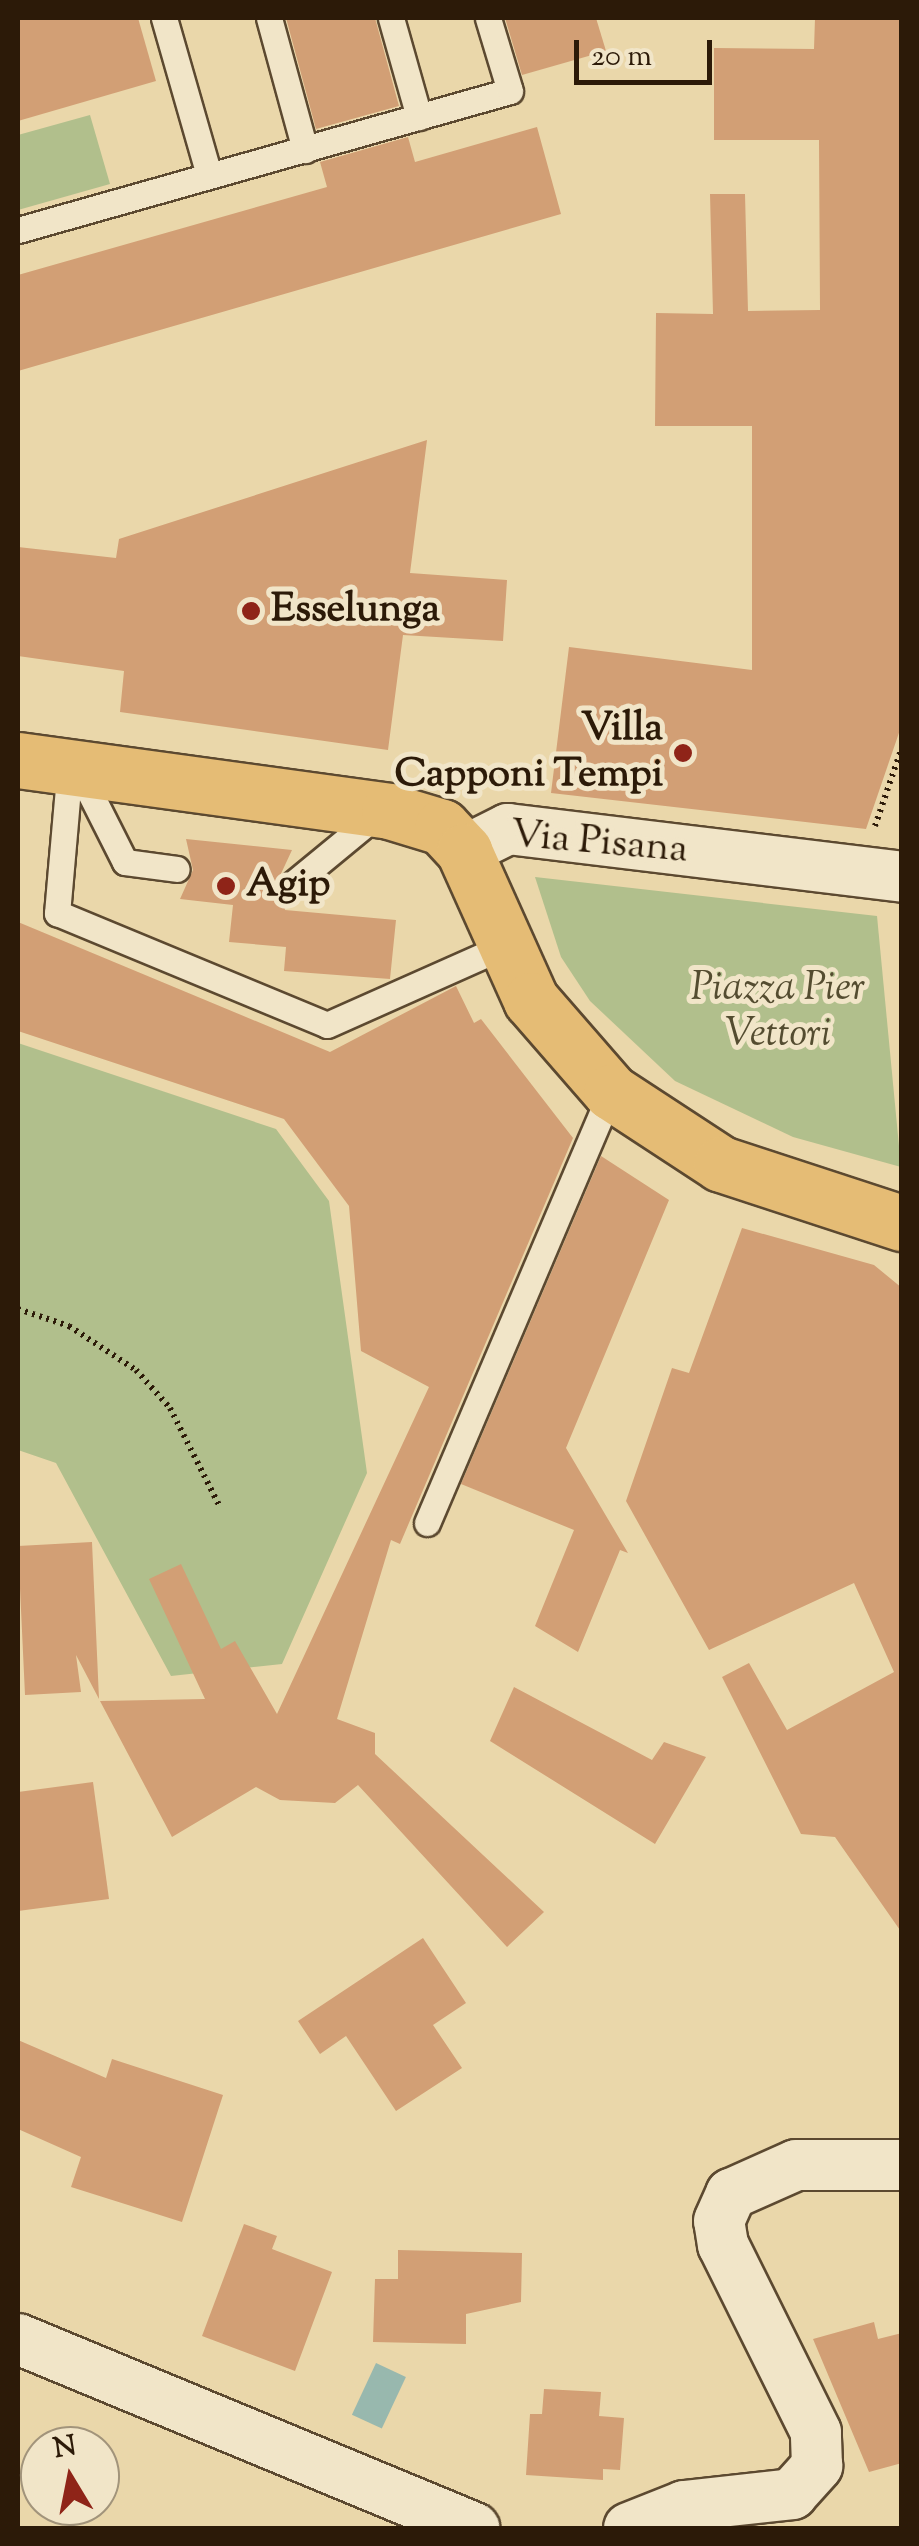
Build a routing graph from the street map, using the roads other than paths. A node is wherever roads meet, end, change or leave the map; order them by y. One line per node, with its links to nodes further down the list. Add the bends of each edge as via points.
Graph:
1 (164, 18): 7 (lane)
2 (269, 18): 6 (lane)
3 (391, 18): 5 (lane)
4 (488, 18): 5 (lane, via 510,91)
5 (419, 117): 6 (lane)
6 (306, 150): 7 (lane)
7 (209, 175): 8 (lane)
8 (18, 230)
9 (55, 764): 10 (main road, Via Pisana); 12 (lane, via 125,862); 15 (lane, via 57,913 326,1024)
10 (382, 810): 11 (main road, Via Pisana, via 442,827); 14 (lane)
11 (464, 851): 13 (street, Via Pisana, via 508,829); 15 (main road)
12 (177, 870)
13 (902, 878)
14 (294, 884)
15 (500, 948): 16 (main road, via 558,1035)
16 (612, 1092): 17 (main road, via 721,1164); 18 (lane)
17 (897, 1220)
18 (427, 1523)
19 (902, 2165): 22 (street, via 796,2165 730,2194 719,2220 723,2244 816,2432 817,2466 792,2494 684,2506)
20 (18, 2339): 21 (street)
21 (474, 2528)
22 (629, 2528)

